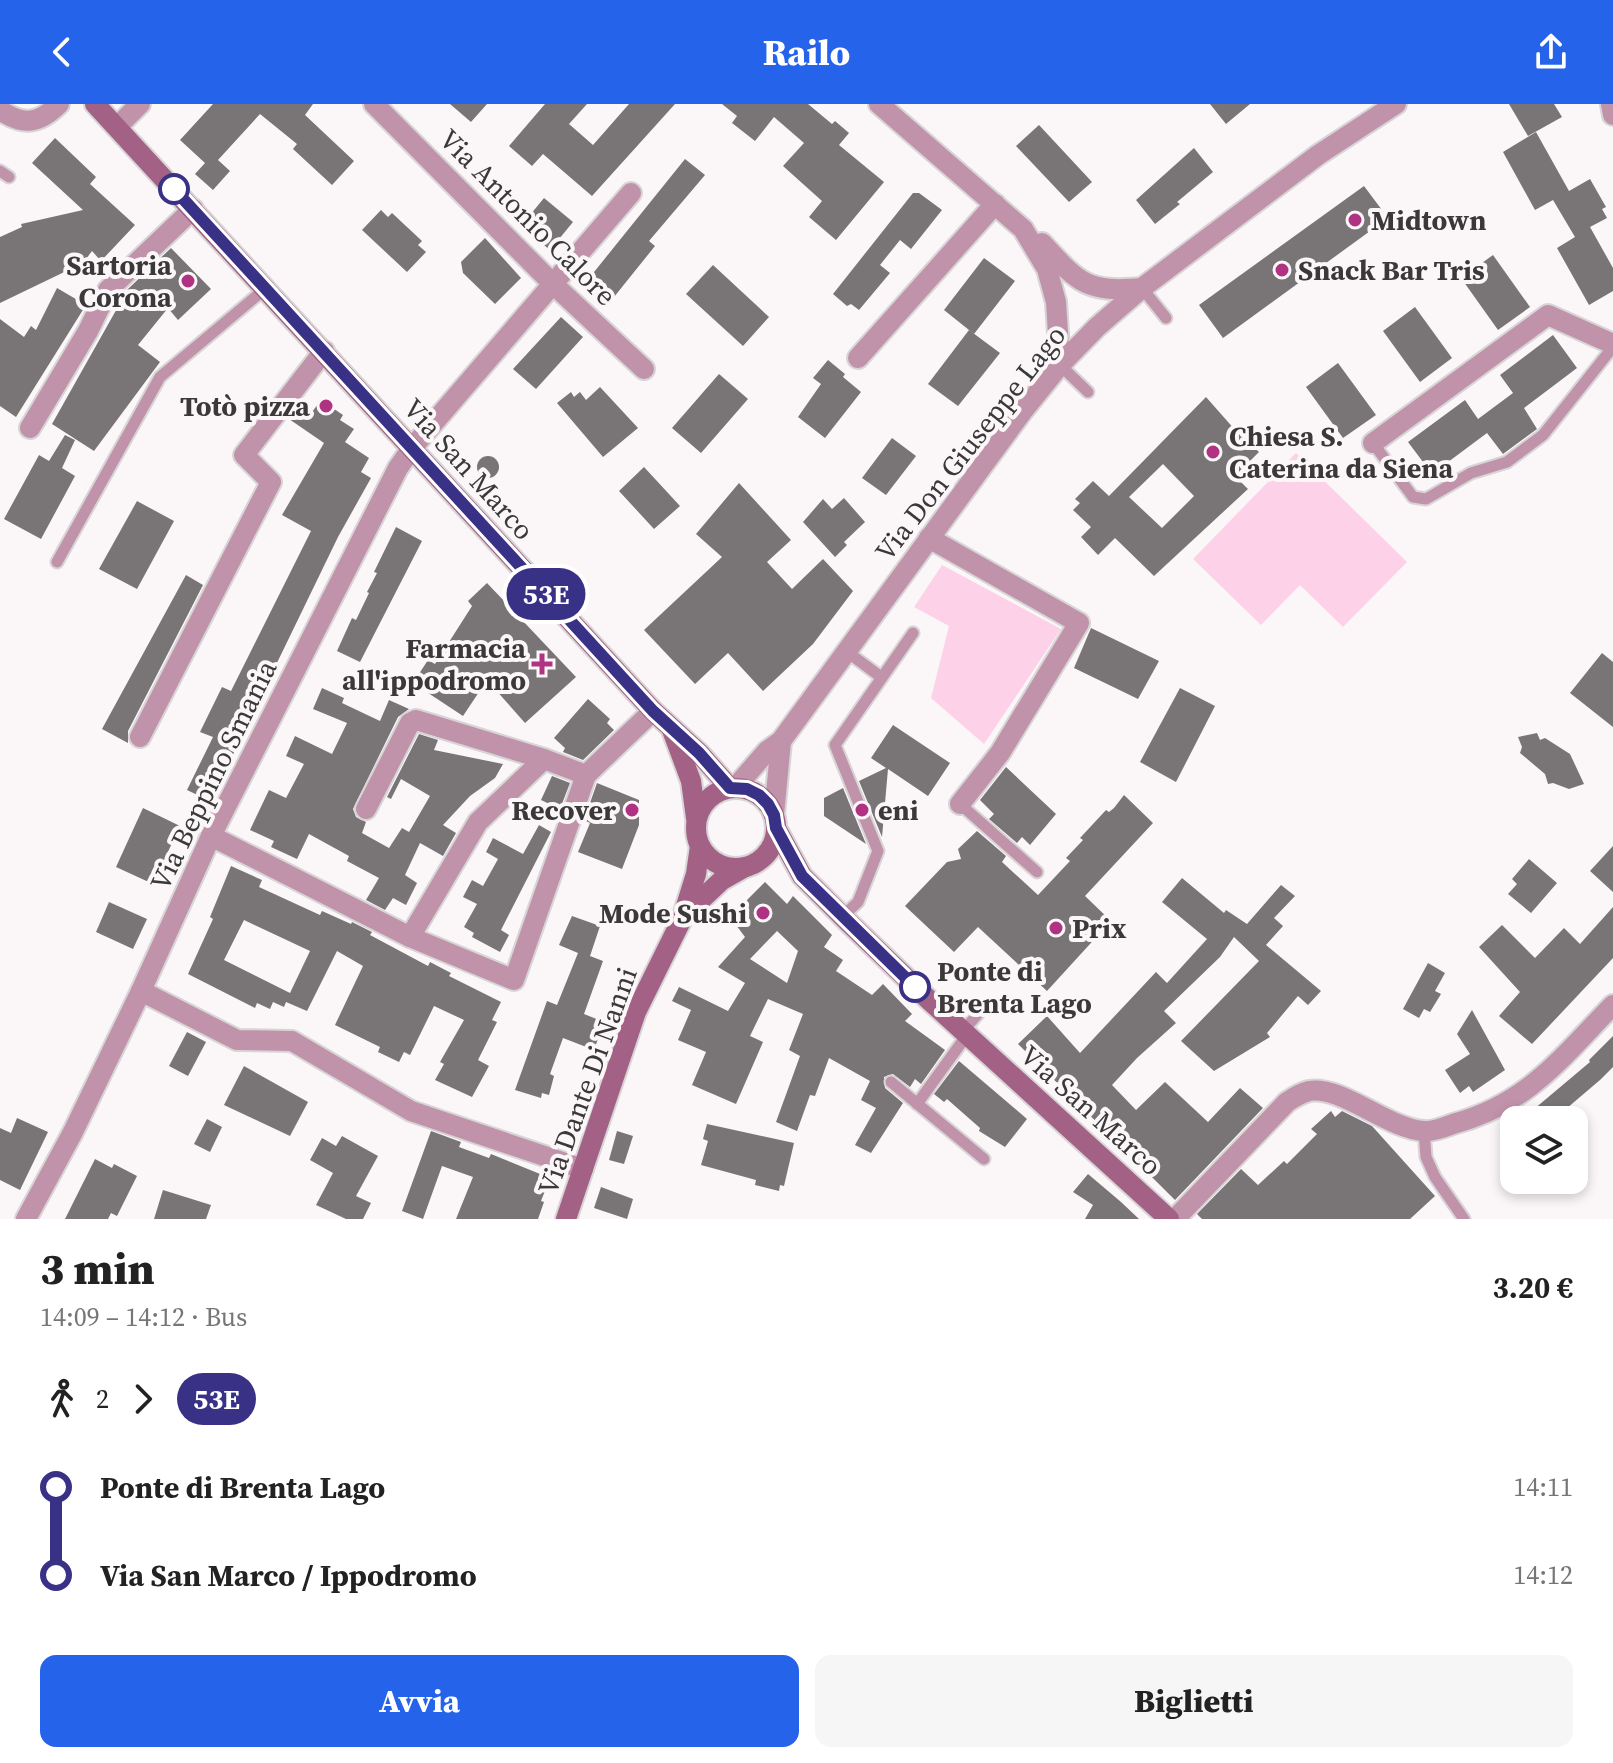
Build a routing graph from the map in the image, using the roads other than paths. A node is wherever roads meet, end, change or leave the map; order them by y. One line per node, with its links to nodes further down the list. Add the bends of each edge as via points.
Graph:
1 (59, 104): 8 (street, via 47,116 28,121)
2 (140, 104): 10 (street)
3 (374, 104): 15 (street, Via Antonio Calore)
4 (879, 104): 12 (street)
5 (1396, 104): 17 (street, Via Don Giuseppe Lago, via 1318,155)
6 (1611, 104): 9 (street)
7 (97, 105): 10 (main road, Via San Marco)
8 (0, 110)
9 (1613, 115)
10 (117, 127): 13 (main road, Via San Marco)
11 (631, 193): 15 (street, Via Beppino Smania)
12 (995, 204): 14 (street); 21 (street)
13 (193, 209): 16 (main road, Via San Marco); 25 (street, via 108,290)
14 (1023, 229): 17 (street, via 1087,285); 22 (street, via 1047,269 1056,302)
15 (554, 285): 23 (street, Via Antonio Calore); 27 (street, Via Beppino Smania)
16 (266, 288): 20 (main road, Via San Marco); 29 (lane, via 160,377)
17 (1142, 288): 18 (lane); 22 (street, Via Don Giuseppe Lago)
18 (1166, 318)
19 (1613, 346): 26 (street, via 1548,315); 26 (lane, via 1543,435 1507,462 1471,473 1426,499 1413,497)
20 (324, 351): 27 (main road, Via San Marco); 35 (street, via 244,455 271,482)
21 (858, 358)
22 (1060, 365): 24 (lane); 28 (street, Via Don Giuseppe Lago)
23 (644, 369)
24 (1088, 392)
25 (30, 428)
26 (1373, 443)
27 (412, 448): 33 (main road, Via San Marco); 44 (street, Via Beppino Smania)
28 (929, 538): 31 (street, Via Don Giuseppe Lago); 40 (street, via 1079,623 1000,753)
29 (57, 562)
30 (913, 633): 32 (lane)
31 (846, 651): 32 (lane); 36 (street, Via Don Giuseppe Lago)
32 (881, 677): 49 (lane, via 835,745 878,851 858,902)
33 (653, 711): 34 (main road, Via San Marco); 38 (street)
34 (672, 729): 39 (main road, Via San Marco); 43 (main road, Via San Marco, via 691,781)
35 (140, 737)
36 (781, 741): 39 (street, Via Don Giuseppe Lago); 42 (street)
37 (544, 759): 38 (street); 41 (street, via 416,720); 51 (street, via 478,822)
38 (586, 775): 51 (street, via 514,980)
39 (732, 788): 42 (main road, via 759,795); 43 (main road, via 711,796)
40 (960, 804): 47 (lane)
41 (366, 809)
42 (775, 821): 46 (main road, via 769,850); 48 (main road, Via San Marco)
43 (696, 822): 45 (main road)
44 (211, 836): 51 (street); 52 (street, Via Beppino Smania)
45 (700, 846): 46 (main road, via 724,866); 50 (main road, Via Dante Di Nanni)
46 (748, 866): 48 (main road); 50 (main road, Via Dante Di Nanni, via 722,880)
47 (1037, 872)
48 (802, 876): 49 (main road, Via San Marco)
49 (843, 916): 55 (main road, Via San Marco)
50 (682, 919): 60 (main road, Via Dante Di Nanni, via 636,1012)
51 (410, 937)
52 (141, 991): 60 (street, via 237,1040 292,1041 411,1111); 61 (street, Via Beppino Smania)
53 (1613, 1005): 58 (street, via 1525,1092 1479,1117)
54 (984, 1007): 55 (lane)
55 (965, 1033): 57 (lane); 63 (main road, Via San Marco)
56 (891, 1082): 57 (lane)
57 (917, 1104): 59 (lane)
58 (1424, 1131): 64 (street, via 1326,1091 1308,1091 1287,1102); 65 (lane, via 1426,1157 1435,1177)
59 (984, 1159)
60 (583, 1169): 62 (main road, Via Dante Di Nanni)
61 (26, 1219)
62 (566, 1219)
63 (1169, 1219)
64 (1175, 1219)
65 (1464, 1219)

